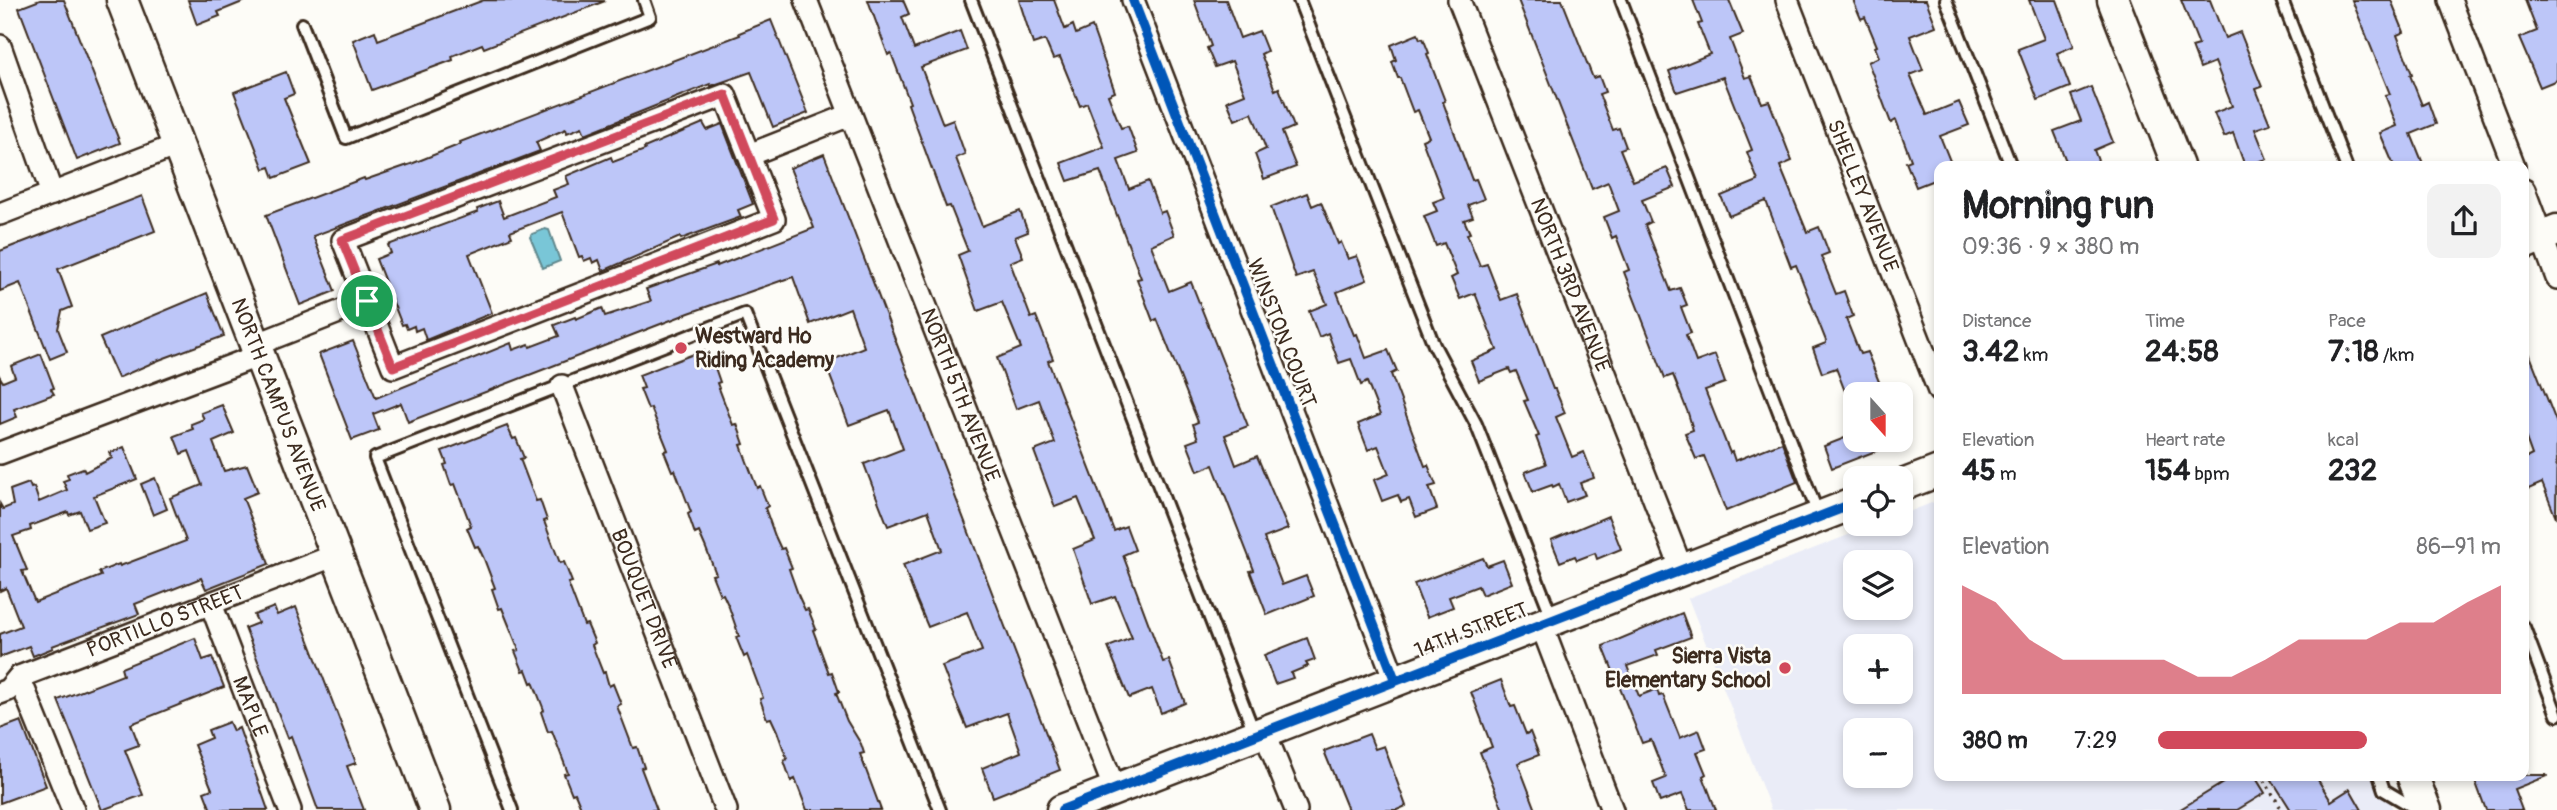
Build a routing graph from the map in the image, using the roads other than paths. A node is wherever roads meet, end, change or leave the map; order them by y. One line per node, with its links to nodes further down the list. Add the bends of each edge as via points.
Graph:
1 (122, 0): 17 (street, NORTH CAMPUS AVENUE)
2 (644, 0): 14 (lane, via 650,18 346,138)
3 (806, 0): 16 (street, NORTH 5TH AVENUE)
4 (971, 0): 46 (lane)
5 (1133, 0): 43 (street, WINSTON COURT)
6 (1299, 0): 40 (lane, via 1434,345 1476,424)
7 (1459, 0): 38 (street, NORTH 3RD AVENUE)
8 (1621, 0): 36 (lane)
9 (1787, 0): 30 (street, SHELLEY AVENUE)
10 (1947, 0): 19 (lane)
11 (2113, 0): 20 (street)
12 (2282, 0): 21 (lane)
13 (2450, 0): 22 (street)
14 (302, 24)
15 (0, 46): 23 (street)
16 (850, 115): 18 (street); 49 (street, NORTH 5TH AVENUE)
17 (177, 145): 23 (street); 29 (street, NORTH CAMPUS AVENUE)
18 (748, 155): 28 (street, via 725,94 342,240); 28 (street, via 774,219 393,367)
19 (2009, 161)
20 (2176, 161)
21 (2344, 161)
22 (2512, 161)
23 (52, 194): 25 (street)
24 (2529, 204): 26 (street)
25 (0, 214)
26 (2541, 237): 27 (street)
27 (2557, 278)
28 (367, 301): 29 (street)
29 (257, 350): 32 (street); 37 (street, NORTH CAMPUS AVENUE)
30 (1934, 378)
31 (562, 386): 53 (lane, via 375,458); 54 (street, BOUQUET DRIVE); 55 (lane, via 745,314)
32 (0, 453)
33 (1934, 473): 34 (street)
34 (1913, 481)
35 (1843, 508): 36 (street, 14TH STREET)
36 (1819, 517): 38 (street, 14TH STREET)
37 (336, 555): 39 (street, PORTILLO STREET); 52 (street, NORTH CAMPUS AVENUE)
38 (1682, 570): 40 (street, 14TH STREET)
39 (211, 604): 42 (street, PORTILLO STREET); 51 (street, MAPLE)
40 (1547, 622): 43 (street, 14TH STREET); 58 (street)
41 (2529, 640): 45 (lane)
42 (19, 677): 44 (street, PORTILLO STREET); 50 (street)
43 (1395, 680): 46 (street, 14TH STREET)
44 (0, 693)
45 (2557, 715)
46 (1260, 732): 49 (street, 14TH STREET); 57 (street)
47 (2381, 781): 59 (lane, via 2384,790)
48 (2414, 781): 60 (street)
49 (1115, 790): 56 (street, 14TH STREET)
50 (73, 810)
51 (290, 810)
52 (435, 810)
53 (512, 810)
54 (726, 810)
55 (940, 810)
56 (1062, 810)
57 (1296, 810)
58 (1612, 810)
59 (2418, 810)
60 (2426, 810)

